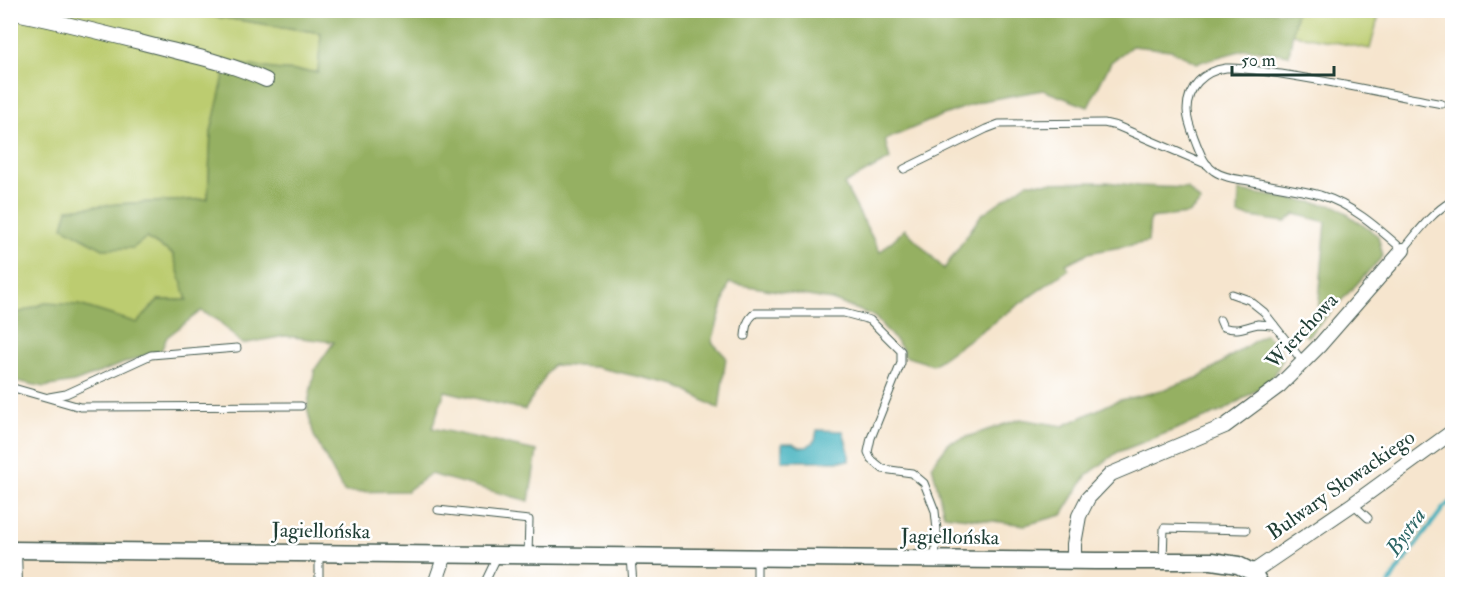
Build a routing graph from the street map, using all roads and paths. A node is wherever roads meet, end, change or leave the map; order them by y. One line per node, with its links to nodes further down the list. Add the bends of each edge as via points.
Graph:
1 (10, 12): 2 (street, via 210,60)
2 (266, 80)
3 (1442, 104): 4 (lane, via 1258,71 1213,71 1195,84 1187,110 1189,126)
4 (1208, 165): 5 (lane, via 1104,123 999,124); 7 (lane, via 1233,178 1341,203)
5 (904, 169)
6 (1452, 201): 7 (lane, via 1433,215)
7 (1403, 250): 13 (street, Wierchowa)
8 (1232, 294): 10 (lane, via 1249,300)
9 (1220, 320): 10 (lane, via 1223,327 1240,330 1259,324)
10 (1274, 325): 13 (lane)
11 (746, 336): 29 (lane, via 746,325 755,313 844,313 870,320 901,351 901,363 868,452 883,469 912,473 924,483 935,511)
12 (237, 348): 15 (lane, via 151,355 66,394)
13 (1303, 362): 30 (street, Wierchowa, via 1279,386 1225,426 1111,474 1088,498 1079,516)
14 (10, 387): 15 (lane)
15 (46, 397): 16 (lane, via 80,406)
16 (301, 406)
17 (1452, 432): 18 (street, Bulwary Słowackiego)
18 (1353, 504): 20 (lane); 32 (street, Bulwary Słowackiego)
19 (438, 510): 26 (lane, via 529,520)
20 (1368, 518)
21 (1246, 530): 31 (lane, via 1164,528)
22 (12, 550): 23 (street, Jagiellońska); 33 (street)
23 (319, 553): 24 (street, Jagiellońska); 34 (lane)
24 (445, 555): 25 (street, Jagiellońska); 35 (street)
25 (497, 555): 26 (street, Jagiellońska); 36 (lane)
26 (528, 555): 27 (street, Jagiellońska)
27 (631, 557): 28 (street, Jagiellońska); 37 (lane)
28 (757, 558): 29 (street, Jagiellońska); 38 (lane)
29 (935, 559): 30 (street, Jagiellońska)
30 (1074, 561): 31 (street, Jagiellońska)
31 (1163, 562): 32 (street, Jagiellońska, via 1238,565)
32 (1256, 578)
33 (15, 585)
34 (318, 585)
35 (435, 585)
36 (484, 585)
37 (633, 585)
38 (757, 585)

